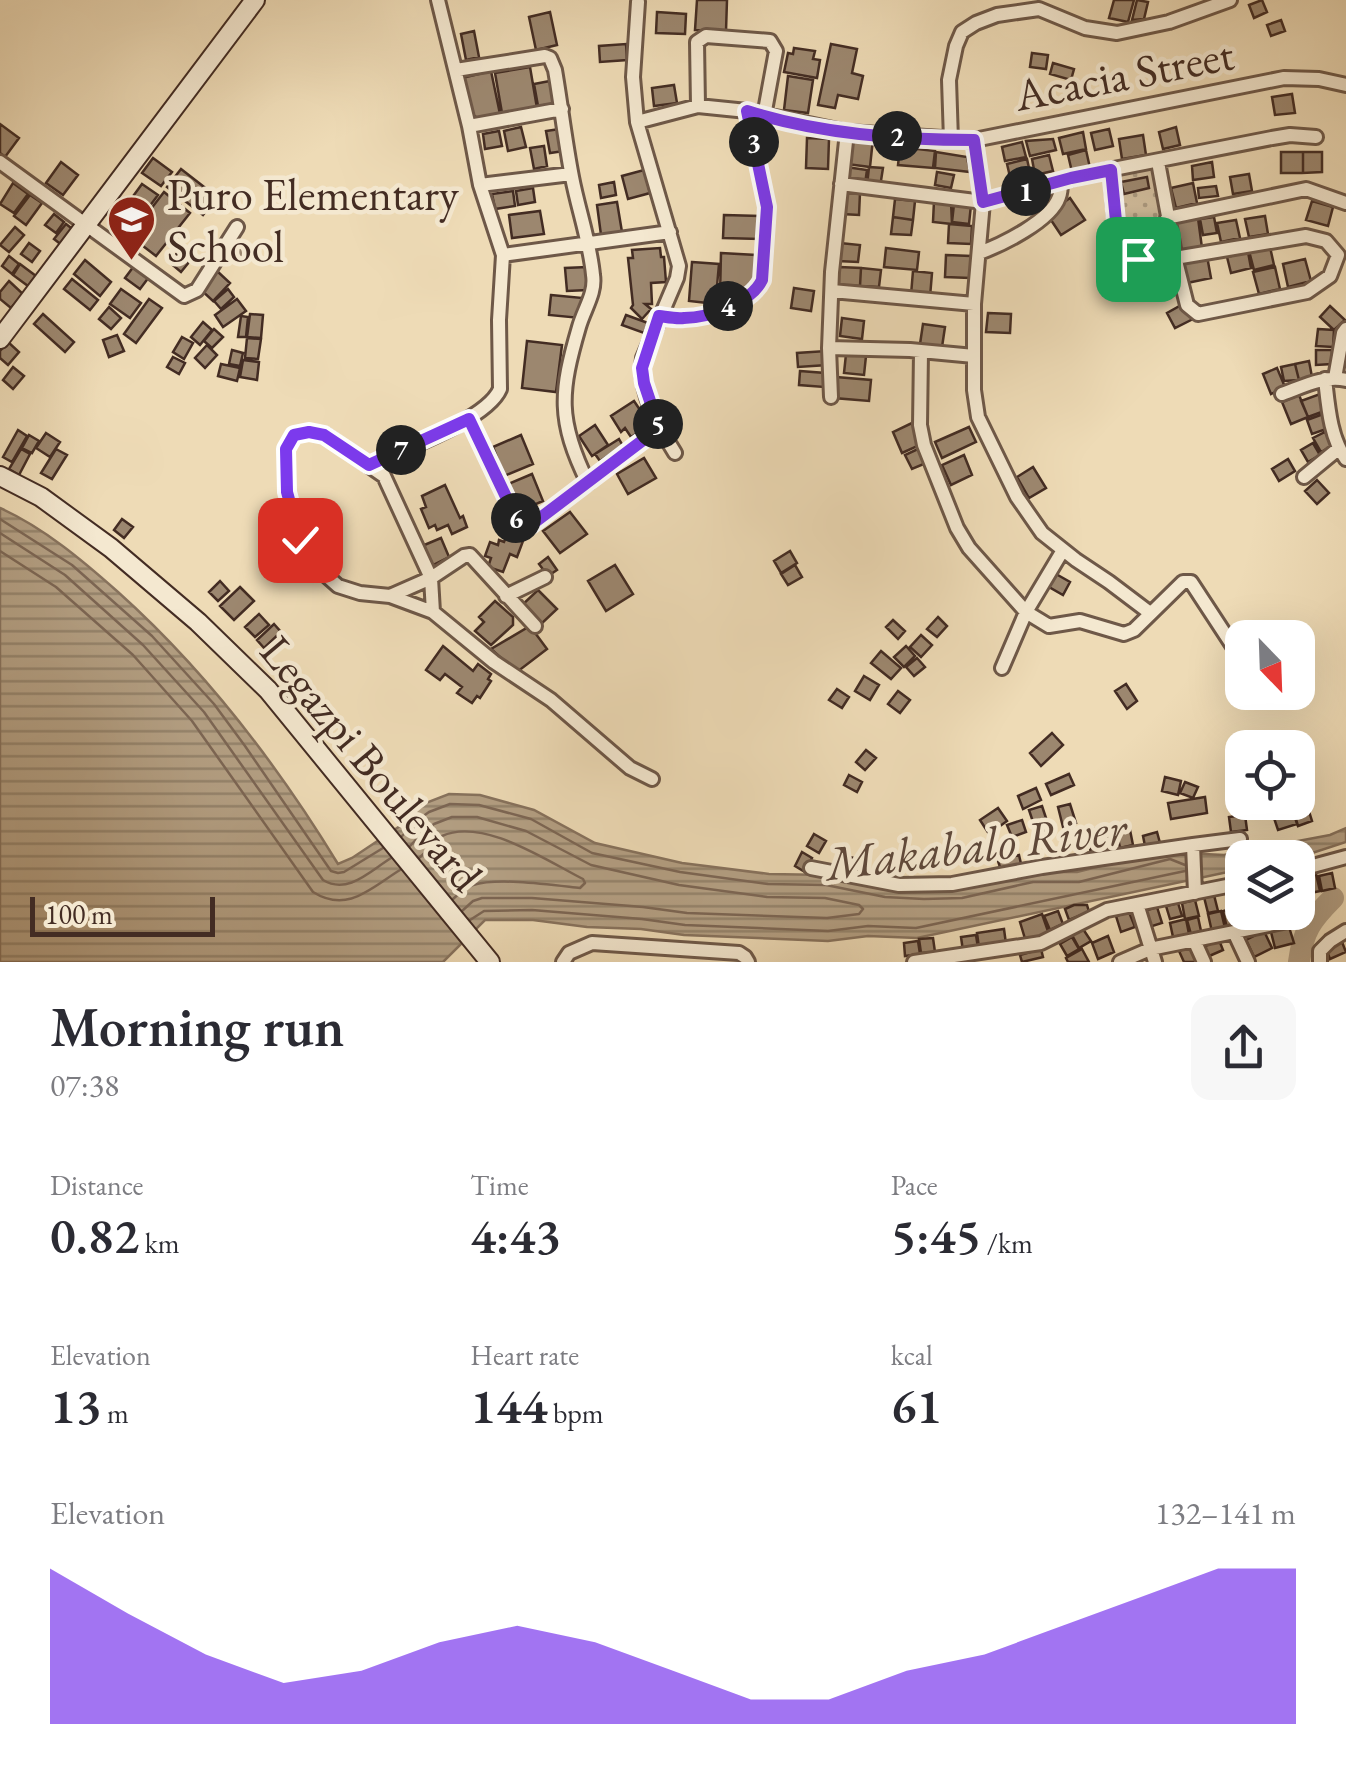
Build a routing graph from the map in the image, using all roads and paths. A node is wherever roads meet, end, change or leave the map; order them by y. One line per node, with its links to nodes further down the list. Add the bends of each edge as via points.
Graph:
1 (255, 0): 27 (street)
2 (438, 0): 5 (street)
3 (1230, 0): 15 (street, via 1117,33 1039,9 976,23 956,46)
4 (638, 2): 11 (street)
5 (456, 70): 8 (street, via 546,56); 12 (street)
6 (1346, 86): 16 (street, Acacia Street, via 1284,78)
7 (698, 106): 9 (street, Acacia Street); 10 (street, via 696,42 706,36 770,42 776,52); 11 (street)
8 (562, 109): 12 (street); 20 (street)
9 (747, 111): 10 (street, Acacia Street); 36 (street, via 767,207 762,280 750,297 705,315)
10 (764, 116): 13 (street, Acacia Street)
11 (637, 122): 29 (street)
12 (469, 126): 23 (street)
13 (847, 132): 15 (street, Acacia Street); 22 (street)
14 (1316, 137): 18 (street, via 1272,138)
15 (951, 140): 16 (street, Acacia Street)
16 (974, 140): 24 (street)
17 (0, 162): 27 (street)
18 (1158, 162): 19 (street); 26 (street)
19 (1111, 170): 21 (street); 33 (street, via 1122,241 1138,259)
20 (572, 174): 23 (street); 30 (street)
21 (1061, 181): 24 (street); 31 (street, via 1059,200 1048,212 1009,241)
22 (841, 184): 24 (street); 34 (street)
23 (480, 185): 32 (street)
24 (983, 202): 31 (street)
25 (1346, 203): 26 (street, via 1306,189)
26 (1167, 218): 33 (street)
27 (88, 224): 28 (street, via 184,296 197,290); 38 (street)
28 (238, 227)
29 (670, 232): 30 (street); 36 (street, via 680,266)
30 (586, 244): 32 (street); 52 (street, via 594,279 564,407)
31 (978, 252): 35 (street)
32 (503, 255): 45 (street, via 500,389)
33 (1176, 261): 33 (street, via 1306,236 1326,241 1338,255 1330,276 1307,292 1198,314 1188,305)
34 (832, 291): 35 (street); 39 (street)
35 (974, 304): 41 (street)
36 (659, 316): 46 (street, via 642,368)
37 (1346, 329): 42 (street)
38 (0, 339)
39 (829, 348): 40 (street); 44 (street)
40 (922, 352): 41 (street); 59 (street, via 920,425 930,463 969,548)
41 (974, 356): 53 (street, via 978,418 1017,498)
42 (1335, 379): 43 (street); 48 (street, via 1329,413)
43 (1282, 394)
44 (831, 396)
45 (469, 419): 49 (street); 52 (street, via 523,526)
46 (659, 428): 47 (street); 52 (street)
47 (676, 453)
48 (1342, 454): 51 (street)
49 (369, 465): 55 (street, via 384,476); 56 (street, via 324,435 294,435 286,449 287,492 300,540 320,570 338,586)
50 (0, 476): 78 (street, Legazpi Boulevard, via 111,548 268,690)
51 (1304, 477)
52 (588, 483)
53 (1063, 550): 59 (street); 60 (street)
54 (545, 577): 57 (street)
55 (432, 578): 56 (street); 57 (street, via 470,556); 58 (street)
56 (390, 596): 58 (street)
57 (506, 596): 61 (street)
58 (433, 612): 64 (street)
59 (1026, 612): 60 (street, via 1049,626 1080,621 1124,634); 63 (street)
60 (1150, 613): 62 (street, via 1191,582)
61 (535, 626)
62 (1225, 634)
63 (1002, 668)
64 (652, 779)
65 (1240, 838): 66 (street)
66 (1193, 849): 69 (street, via 952,884 899,884); 71 (street)
67 (1346, 857): 68 (street)
68 (1315, 865)
69 (810, 868)
70 (1225, 885): 71 (street)
71 (1195, 888): 72 (street)
72 (1137, 904): 77 (street); 81 (street, via 1092,916 1040,943)
73 (1243, 930): 75 (street)
74 (1346, 931): 85 (street, via 1320,952)
75 (1234, 932): 76 (street); 84 (street)
76 (1194, 940): 77 (street); 83 (street)
77 (1153, 955): 82 (street)
78 (488, 960)
79 (563, 962): 80 (street, via 579,948 608,943 739,954)
80 (748, 962)
81 (914, 962)
82 (1120, 962)
83 (1204, 962)
84 (1248, 962)
85 (1320, 962)

